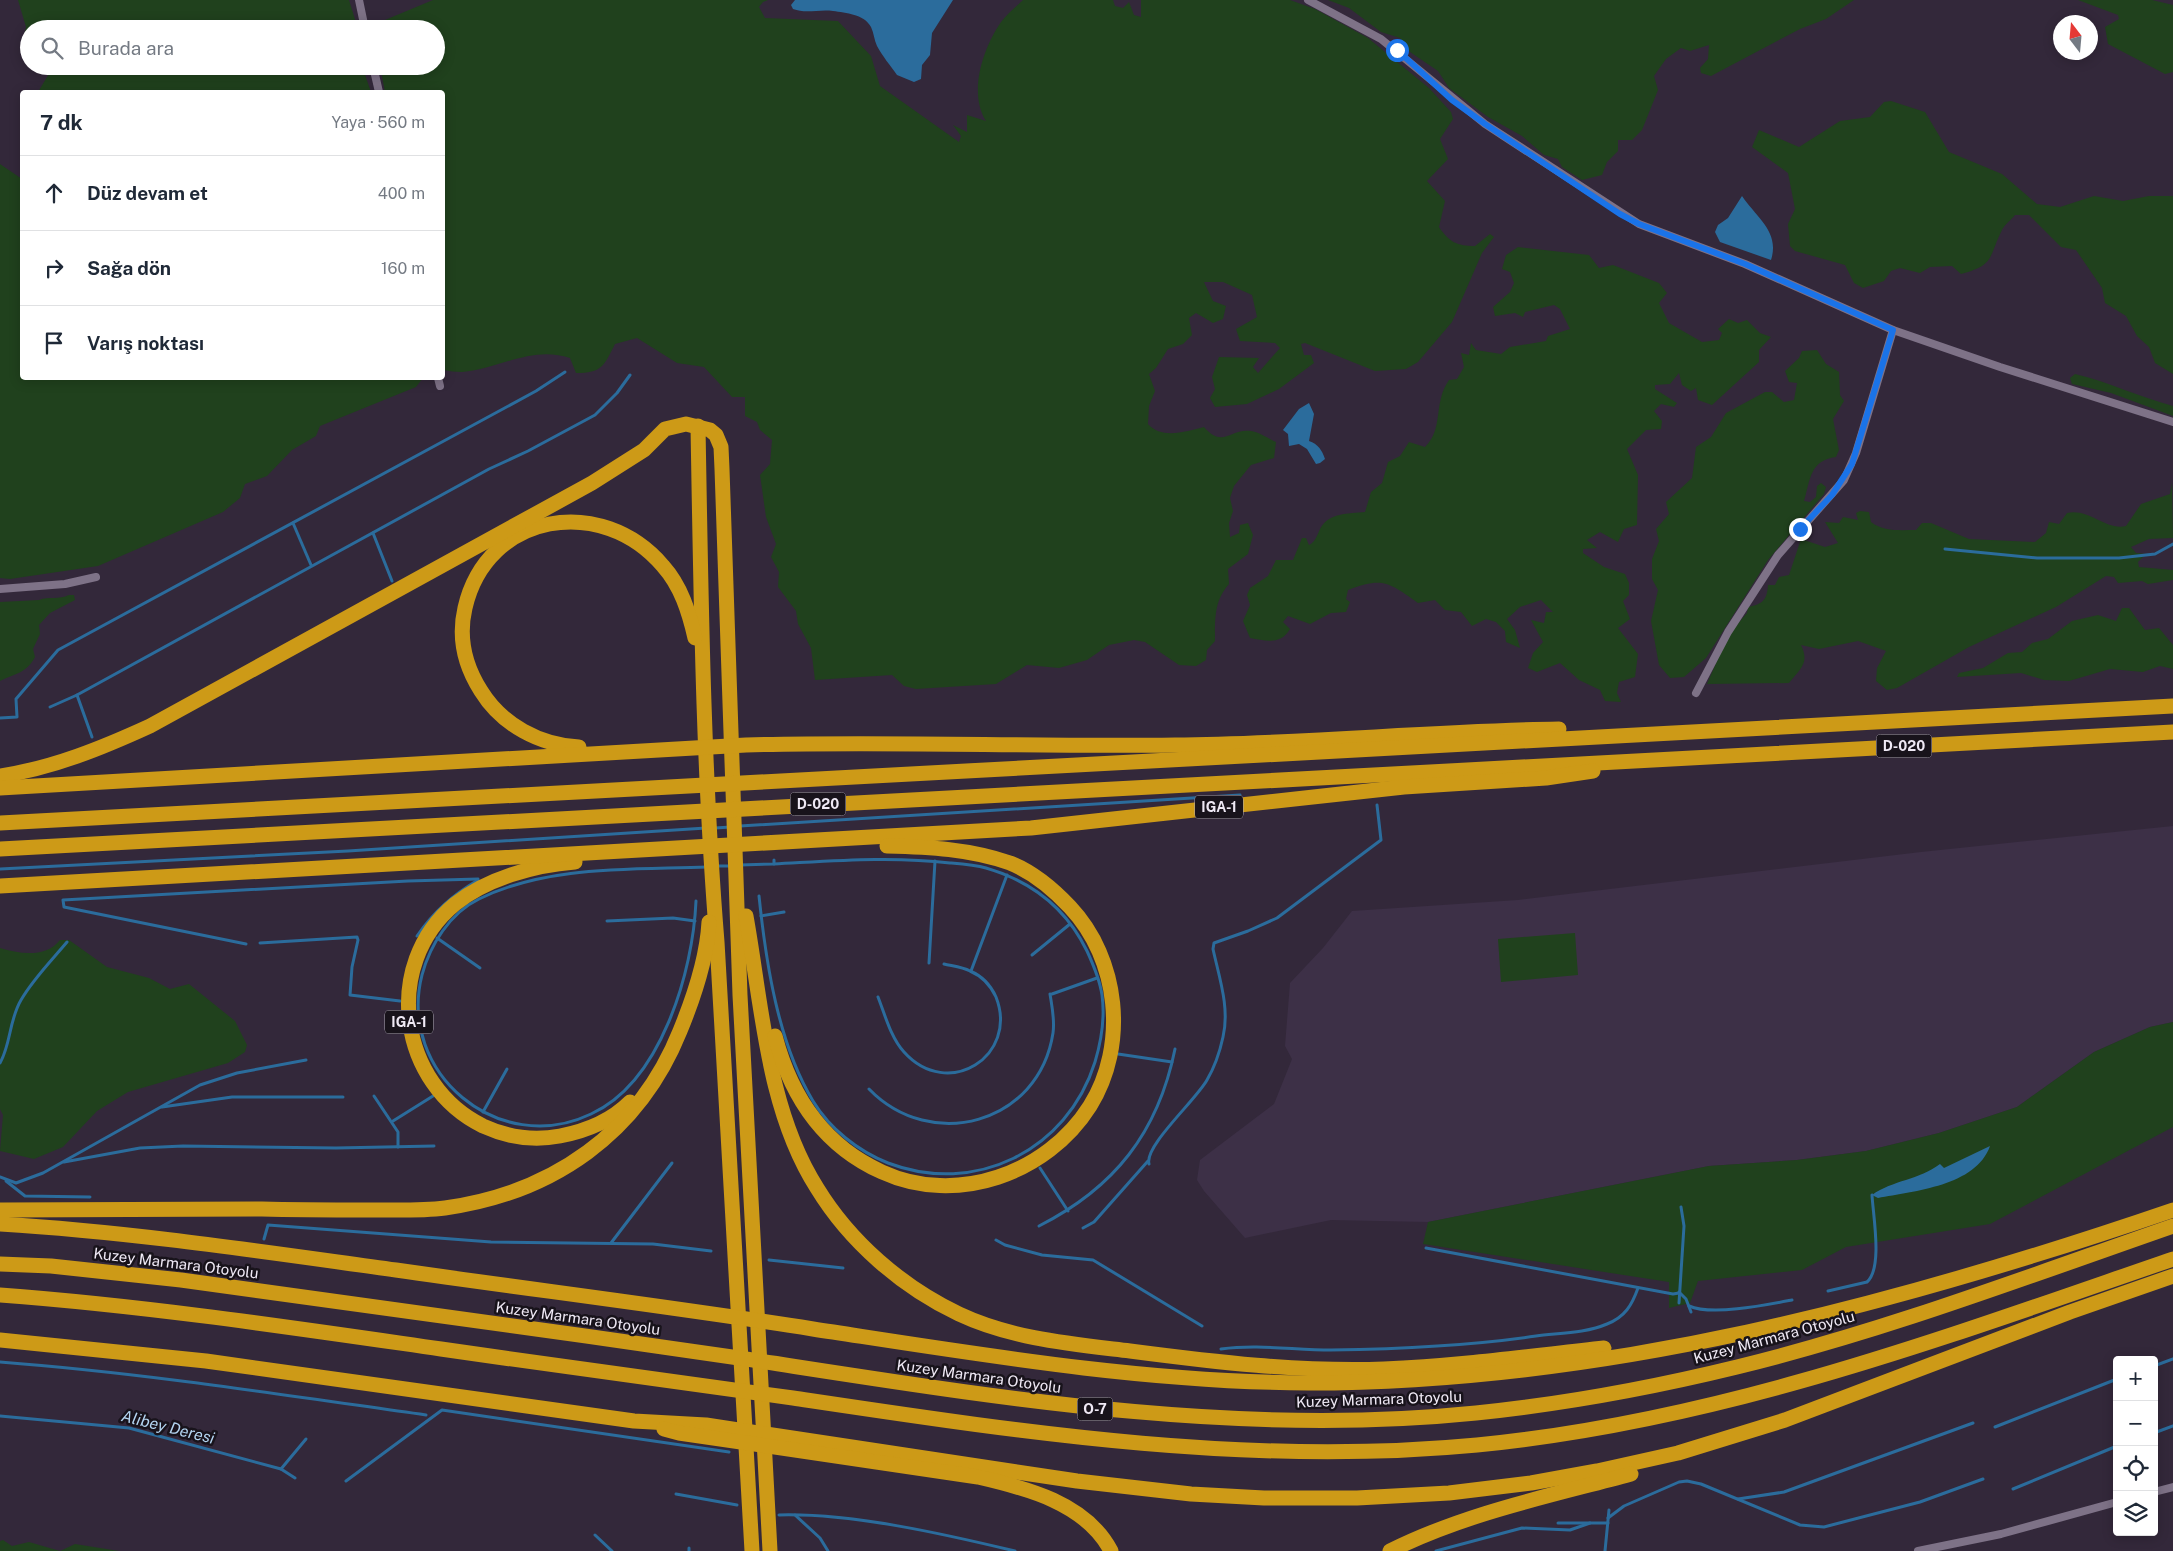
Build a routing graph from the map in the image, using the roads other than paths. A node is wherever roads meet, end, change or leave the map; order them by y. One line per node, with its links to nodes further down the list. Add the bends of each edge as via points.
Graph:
1 (359, 0): 3 (street)
2 (1308, 0): 6 (street, via 1381,39 1485,124 1620,214 1745,264)
3 (363, 20)
4 (375, 75): 5 (street)
5 (379, 90)
6 (1893, 330): 7 (street); 12 (street, via 1852,464 1832,495 1778,555 1728,632)
7 (2173, 422)
8 (698, 426): 11 (highway); 18 (highway, via 686,424 665,429 644,450 592,483 150,726 100,749); 24 (highway, via 716,435 721,447)
9 (96, 577): 10 (street, via 65,584)
10 (0, 588)
11 (704, 678): 16 (highway, via 687,607 672,576 649,551 628,536 607,527 589,522 555,522 519,535 486,562 472,586 464,613 464,652 479,689 504,718 529,735 570,747 638,745); 25 (highway)
12 (1696, 693)
13 (2173, 706): 15 (highway, D-020)
14 (2173, 732): 17 (highway, D-020)
15 (1620, 736): 16 (highway, via 1538,729 1175,746 808,743); 20 (highway, D-020)
16 (671, 748): 19 (highway)
17 (1636, 761): 21 (highway, IGA-1, via 1546,778 1404,787 1031,828); 23 (highway, D-020)
18 (0, 776)
19 (0, 788)
20 (0, 823)
21 (801, 841): 22 (highway, IGA-1); 27 (highway, via 826,846 916,846 976,853 1012,864 1058,894 1092,937 1106,969 1111,991 1112,1042 1100,1084 1090,1105 1056,1145 1015,1172 968,1184 945,1186 917,1184 889,1176 838,1146 812,1119 798,1097 776,1040)
22 (690, 846): 26 (highway, IGA-1); 28 (highway, IGA-1, via 646,857 554,865 517,874 476,891 455,904 427,936 411,972 408,1002 414,1044 426,1073 455,1108 499,1133 530,1138 551,1138 585,1130 618,1112 648,1082)
23 (0, 849)
24 (738, 870): 27 (highway); 45 (highway, via 740,995)
25 (711, 873): 28 (highway, IGA-1, via 705,952); 44 (highway)
26 (0, 886)
27 (752, 950): 38 (highway, via 760,1007 784,1115 798,1154 817,1188 856,1239 887,1268 920,1292 960,1314 1034,1338 1190,1359 1314,1369 1466,1364 1630,1346)
28 (680, 1031): 29 (highway, via 672,1054 642,1101 599,1144 568,1166 533,1184 494,1198 444,1208 397,1210)
29 (0, 1210)
30 (2173, 1210): 38 (highway, via 1964,1278 1816,1316)
31 (0, 1224): 38 (highway, via 192,1241 712,1313 1029,1361 1167,1377 1305,1383 1421,1379 1541,1367)
32 (2173, 1226): 34 (highway, Kuzey Marmara Otoyolu / O-7, via 1900,1320 1741,1366 1662,1384 1539,1405 1351,1421 1200,1418 1049,1404 181,1280)
33 (2173, 1260): 36 (highway, O-7, via 1924,1344 1765,1393 1605,1427 1477,1445 1344,1452 1222,1451 1033,1433 166,1310)
34 (0, 1264)
35 (2173, 1276): 39 (highway)
36 (0, 1295)
37 (0, 1340): 40 (highway, via 206,1361)
38 (1692, 1343)
39 (1821, 1407): 40 (highway, via 1717,1442 1597,1471 1491,1488 1339,1499 1191,1494 1078,1481 706,1425); 47 (highway, via 1776,1431 1477,1516)
40 (634, 1421): 46 (highway, via 679,1433 978,1477 1022,1488 1062,1504 1082,1518 1098,1532)
41 (2173, 1487): 42 (street)
42 (2158, 1491)
43 (2113, 1503): 48 (street, via 2001,1534)
44 (752, 1551)
45 (770, 1551)
46 (1111, 1551)
47 (1390, 1551)
48 (1918, 1551)

